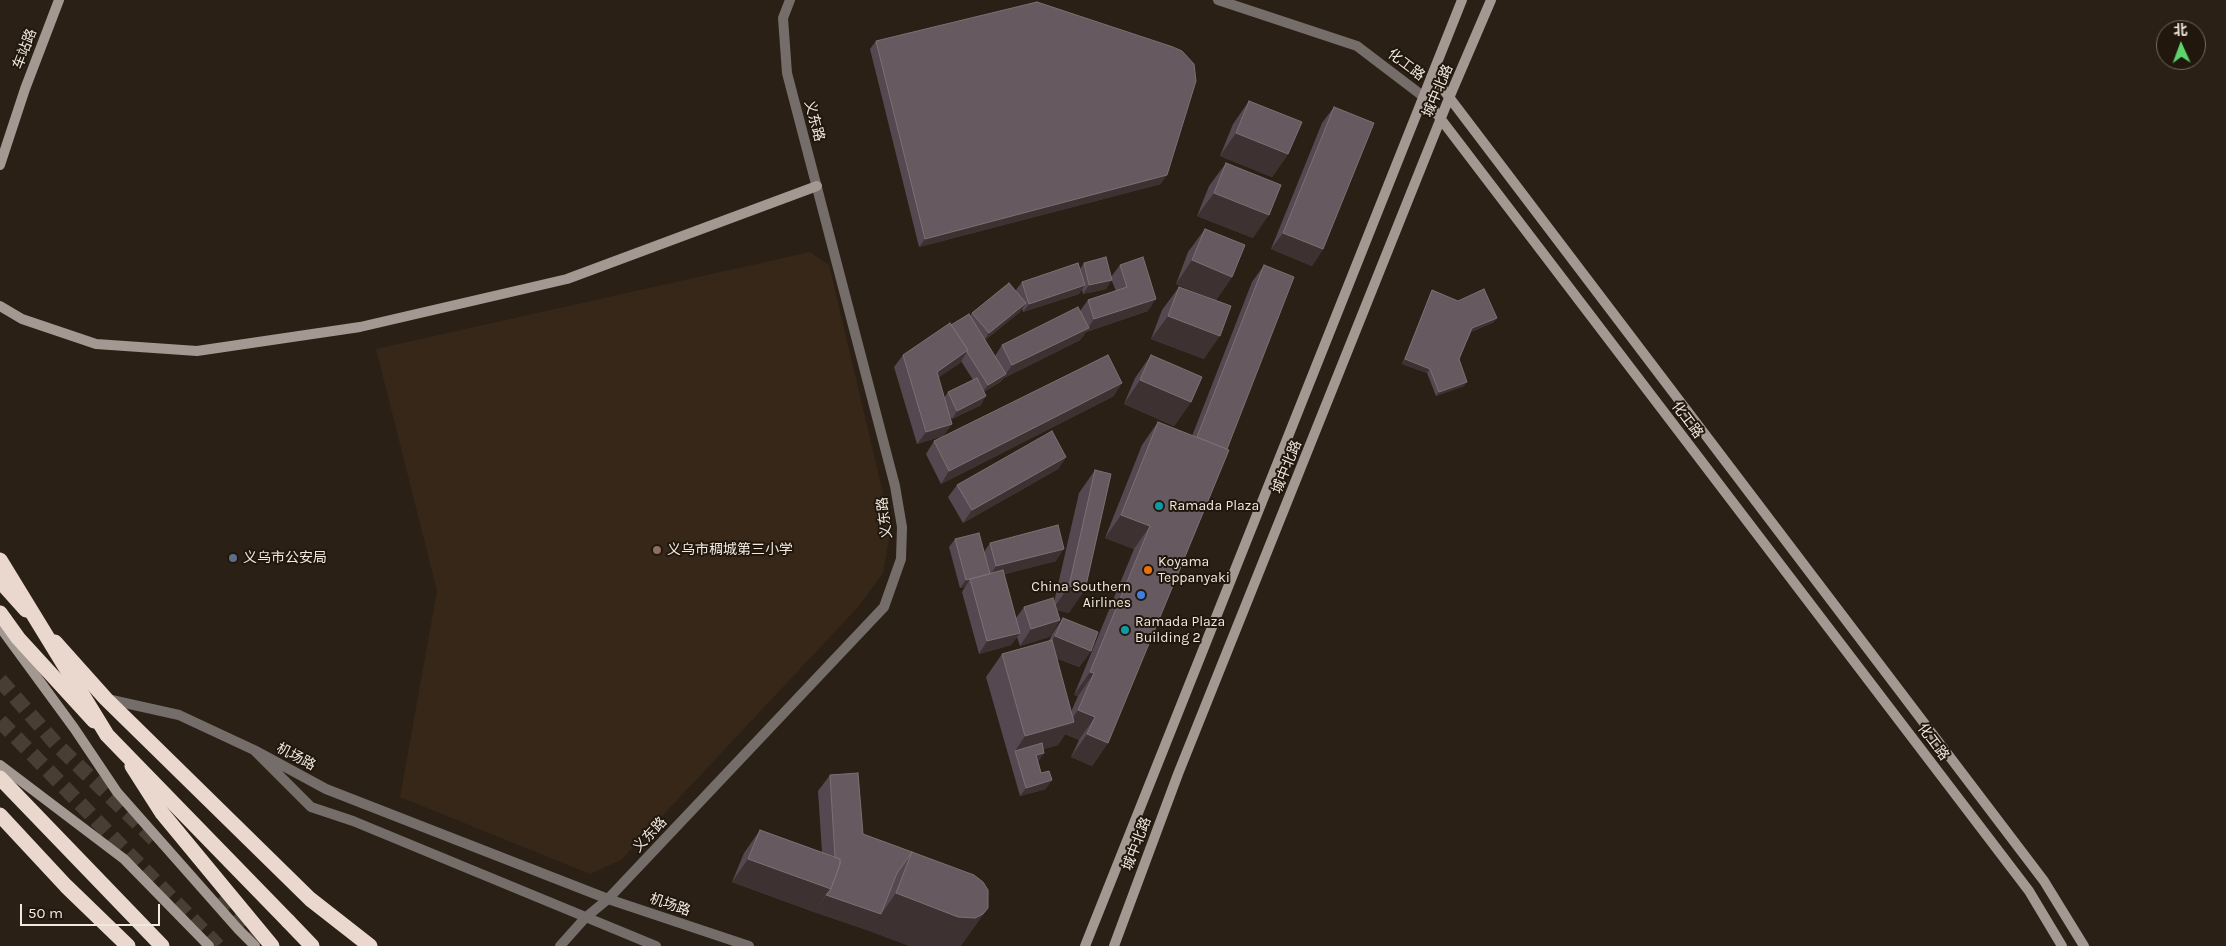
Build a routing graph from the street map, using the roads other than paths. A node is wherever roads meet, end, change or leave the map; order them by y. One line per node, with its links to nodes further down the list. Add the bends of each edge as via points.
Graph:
1 (59, 0): 10 (street, 车站路)
2 (790, 0): 11 (street, 义东路, via 783,18 787,74)
3 (1218, 0): 7 (street, 化工路, via 1357,46)
4 (1462, 0): 6 (street, 城中北路)
5 (1491, 0): 8 (street, 城中北路)
6 (1432, 76): 7 (street, 城中北路); 8 (street, 化工路)
7 (1424, 97): 9 (street, 化工路); 37 (street, 城中北路)
8 (1449, 98): 9 (street, 城中北路); 40 (street, 化工路, via 2038,873)
9 (1441, 120): 38 (street, 城中北路, via 1178,774); 39 (street, 化工路, via 2029,891)
10 (0, 166)
11 (817, 186): 12 (street, via 567,279 360,327 188,350 96,344 22,319); 23 (street, 义东路, via 895,486 902,527 901,559 884,607)
12 (0, 306)
13 (0, 560): 18 (highway, bridge)
14 (1, 582): 17 (highway); 30 (highway, via 101,715 162,813)
15 (0, 613): 18 (highway, bridge, via 18,638)
16 (0, 627): 29 (street, via 117,792)
17 (106, 699): 19 (street, via 179,715); 33 (highway, via 310,899)
18 (106, 734): 25 (highway, bridge)
19 (254, 750): 23 (street, 机场路, via 326,789); 24 (street, 机场路, via 312,808 353,821)
20 (0, 765): 28 (street, via 124,859)
21 (0, 778): 27 (highway)
22 (0, 816): 26 (highway)
23 (608, 899): 24 (street, 义东路); 36 (street, 机场路)
24 (585, 918): 34 (street, 义东路); 35 (street, 机场路)
25 (291, 924): 31 (highway); 32 (highway)
26 (128, 946)
27 (162, 946)
28 (209, 946)
29 (255, 946)
30 (272, 946)
31 (312, 946)
32 (319, 946)
33 (370, 946)
34 (560, 946)
35 (656, 946)
36 (749, 946)
37 (1085, 946)
38 (1114, 946)
39 (2062, 946)
40 (2084, 946)

